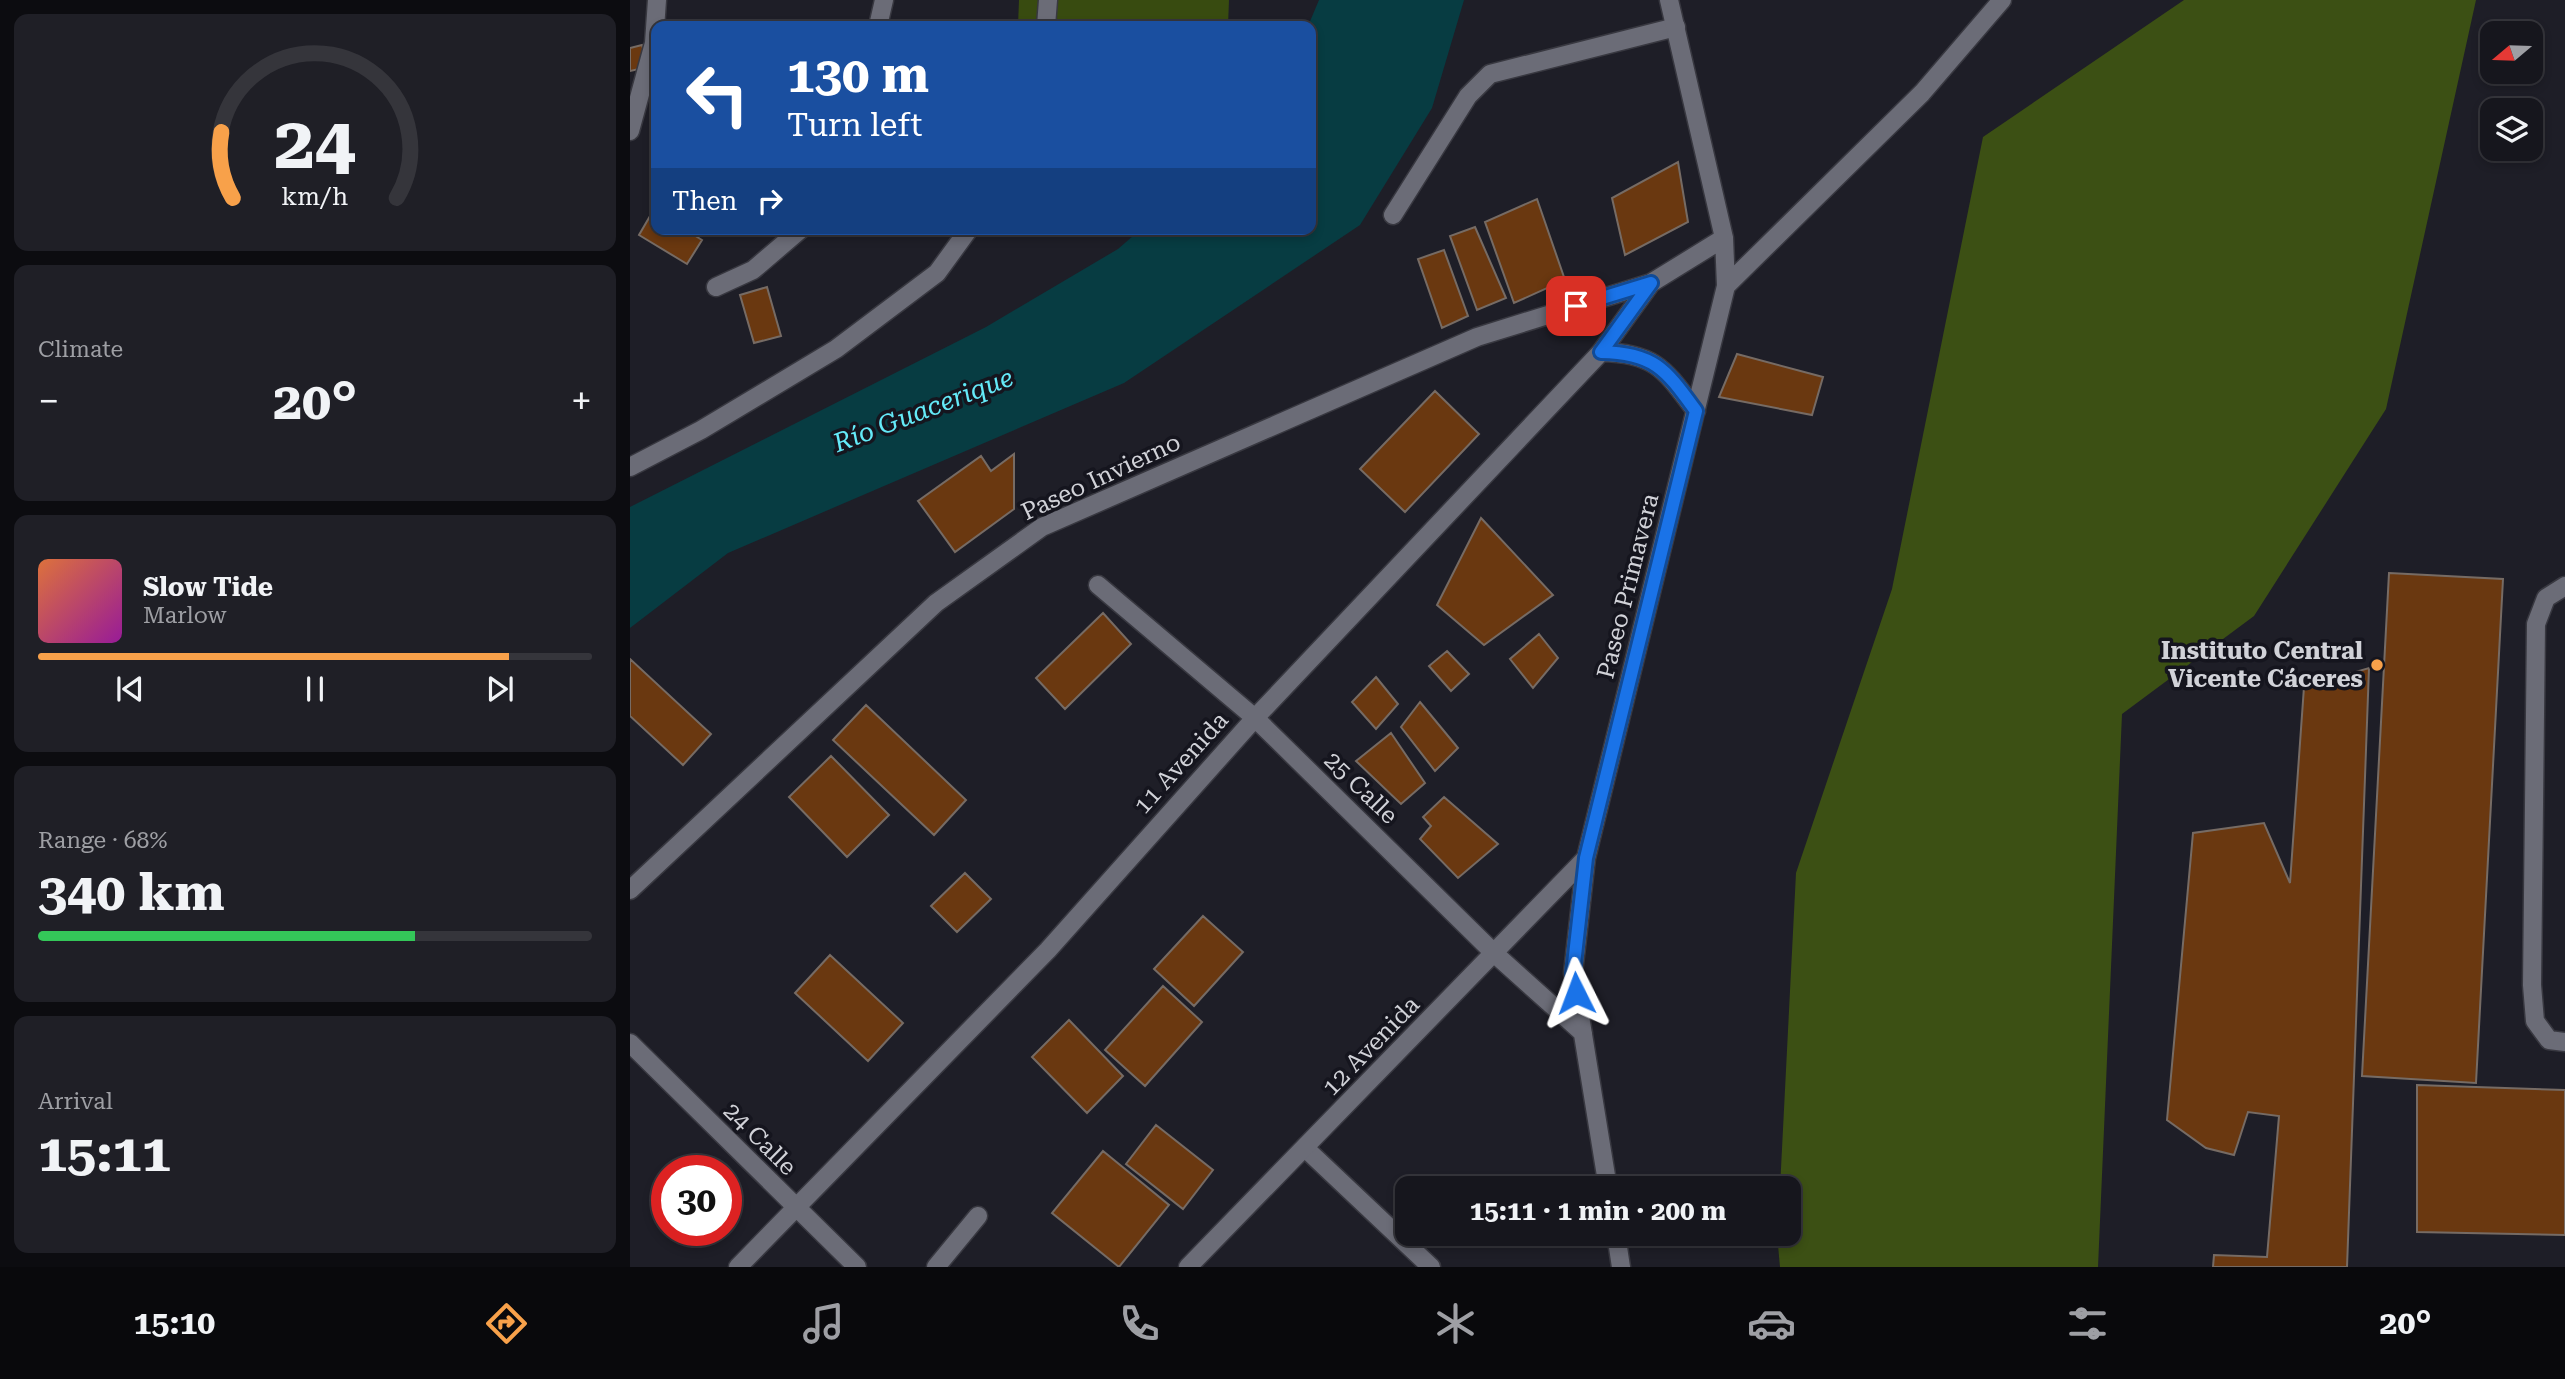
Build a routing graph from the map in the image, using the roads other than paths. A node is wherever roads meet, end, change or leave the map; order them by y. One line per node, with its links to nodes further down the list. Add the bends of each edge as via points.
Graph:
1 (657, 0): 6 (street)
2 (884, 0): 7 (street)
3 (1048, 0): 8 (street)
4 (1669, 0): 9 (street, Paseo Primavera)
5 (2002, 0): 17 (street, via 1922,93)
6 (656, 21)
7 (879, 21)
8 (1046, 21)
9 (1676, 27): 12 (street, via 1490,74 1468,96); 15 (street, Paseo Primavera)
10 (651, 54): 11 (street)
11 (630, 131)
12 (1393, 215)
13 (794, 235): 18 (street, via 753,270)
14 (965, 235): 21 (street, via 937,273 836,349)
15 (1724, 239): 16 (street); 17 (street, Paseo Primavera)
16 (1651, 283): 19 (street, 11 Avenida); 26 (street, Paseo Invierno, via 1477,337 1042,527 936,603)
17 (1726, 286): 20 (street, Paseo Primavera)
18 (716, 287)
19 (1601, 352): 20 (street, via 1633,353 1652,361); 24 (street, 11 Avenida)
20 (1696, 411): 25 (street, Paseo Primavera)
21 (630, 467)
22 (1098, 585): 24 (street, 25 Calle)
23 (2565, 586): 29 (street, via 2546,598 2536,624 2532,985 2535,1021 2549,1040)
24 (1255, 718): 27 (street, 25 Calle); 33 (street, 11 Avenida, via 1048,950)
25 (1586, 858): 27 (street, 12 Avenida); 28 (street, Paseo Primavera, via 1573,973)
26 (630, 890)
27 (1495, 954): 28 (street, 25 Calle); 31 (street, 12 Avenida)
28 (1583, 1033): 32 (street, Paseo Primavera)
29 (2565, 1042)
30 (630, 1043): 33 (street, 24 Calle)
31 (1305, 1148): 39 (street, 12 Avenida); 40 (street)
32 (1606, 1176)
33 (795, 1208): 36 (street, 11 Avenida); 37 (street, 24 Calle)
34 (978, 1216): 38 (street)
35 (1618, 1246): 41 (street)
36 (738, 1267)
37 (857, 1267)
38 (936, 1267)
39 (1188, 1267)
40 (1431, 1267)
41 (1621, 1267)

